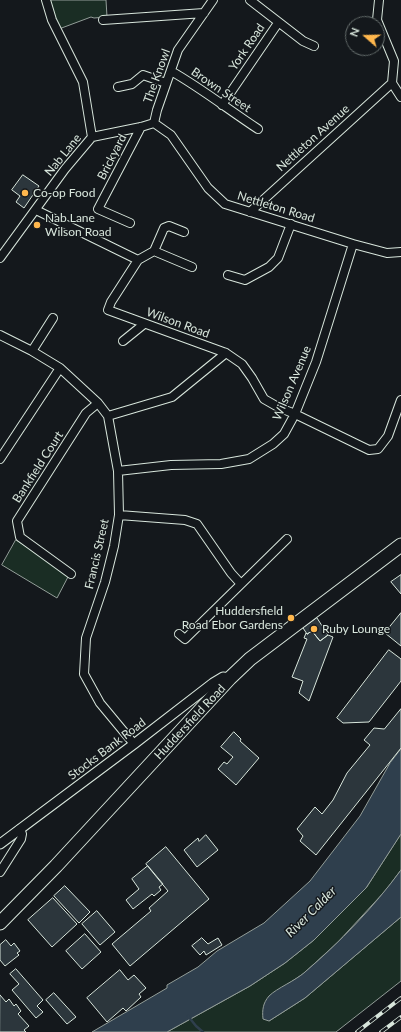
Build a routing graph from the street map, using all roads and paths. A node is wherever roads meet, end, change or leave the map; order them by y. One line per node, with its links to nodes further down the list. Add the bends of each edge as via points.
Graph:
1 (46, 0): 18 (street, via 52,20 83,82)
2 (213, 0): 5 (street, The Knowl)
3 (250, 0): 7 (street)
4 (379, 0): 11 (street, via 377,20 394,62)
5 (204, 13): 6 (street); 9 (street, The Knowl, via 178,50)
6 (103, 20)
7 (278, 23): 8 (street); 14 (street, York Road)
8 (314, 46)
9 (171, 71): 10 (street, The Knowl); 14 (street, Brown Street)
10 (166, 82): 12 (street, via 143,75 132,84); 15 (street, The Knowl)
11 (392, 83): 13 (street); 20 (street, Nettleton Avenue)
12 (118, 87)
13 (401, 97)
14 (222, 105): 17 (street, Brown Street)
15 (154, 123): 16 (street, Nab Lane); 20 (street, Nettleton Road, via 170,135 208,188 225,204)
16 (141, 127): 18 (street, Nab Lane); 21 (street, Brickyard, via 98,209)
17 (258, 129)
18 (92, 137): 19 (street, Nab Lane)
19 (36, 210): 27 (street, Nab Lane); 28 (street)
20 (250, 212): 22 (street, Nettleton Road)
21 (130, 222)
22 (291, 224): 24 (street, Nettleton Road); 30 (street, via 278,258 269,267 245,280)
23 (184, 232): 25 (street, via 170,226 164,228)
24 (353, 244): 26 (street, Nettleton Road, via 387,253); 40 (street, Wilson Avenue, via 316,362)
25 (154, 251): 28 (street); 29 (street)
26 (401, 252)
27 (0, 258)
28 (138, 260): 32 (street, Wilson Road, via 108,310)
29 (192, 267)
30 (228, 275)
31 (53, 318): 35 (street)
32 (144, 324): 34 (street); 36 (street, Wilson Road)
33 (0, 335): 35 (street, Francis Street)
34 (123, 341)
35 (32, 351): 37 (street, Francis Street)
36 (226, 353): 40 (street, Wilson Road, via 242,364 264,399); 41 (street, via 172,397)
37 (60, 368): 39 (street, Francis Street); 42 (street)
38 (401, 400): 40 (street, Wilson Road, via 388,436 378,449 369,450)
39 (98, 403): 41 (street, Francis Street); 47 (street, Bankfield Court, via 86,414 17,521 20,537)
40 (295, 414): 43 (street, Wilson Avenue, via 284,434 249,459 221,464 171,465)
41 (108, 416): 43 (street, Francis Street)
42 (0, 459)
43 (118, 471): 44 (street, Francis Street)
44 (119, 515): 48 (street, via 185,520 197,524); 51 (street, Francis Street, via 105,582 86,638 84,674 100,703)
45 (286, 539): 48 (street)
46 (401, 545): 50 (highway, Huddersfield Road, via 262,649)
47 (71, 574)
48 (241, 584): 49 (street, via 185,639)
49 (178, 634)
50 (230, 678): 51 (street, Stocks Bank Road, via 223,677 213,683); 55 (highway, Huddersfield Road, via 61,861)
51 (134, 744): 52 (street, Stocks Bank Road)
52 (20, 829): 53 (street, Stocks Bank Road); 54 (street, via 21,839)
53 (0, 844)
54 (0, 872)
55 (0, 923)

